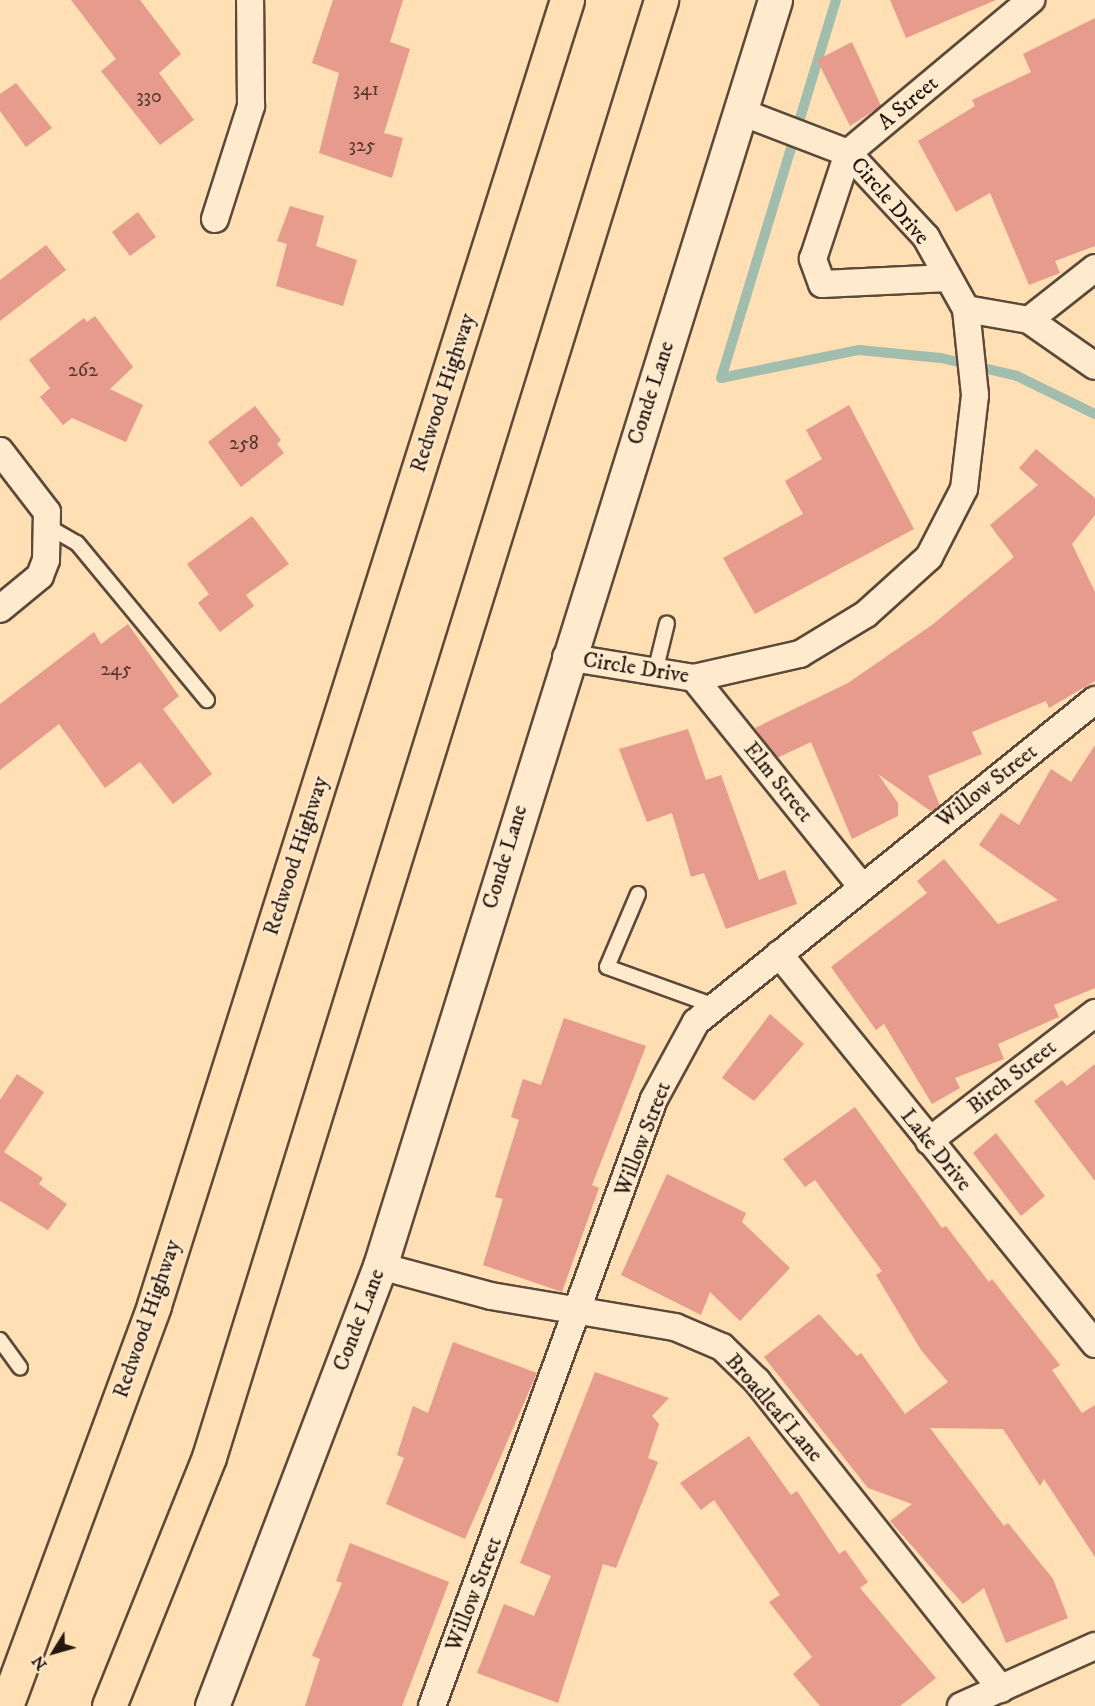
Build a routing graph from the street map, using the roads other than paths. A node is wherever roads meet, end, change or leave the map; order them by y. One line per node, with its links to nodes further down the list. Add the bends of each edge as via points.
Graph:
1 (250, 0): 8 (street, via 251,106)
2 (567, 0): 36 (highway, Redwood Highway, via 154,1305)
3 (661, 0): 37 (highway, via 209,1457)
4 (776, 0): 6 (street, Conde Lane)
5 (1031, 0): 7 (street, A Street)
6 (741, 112): 7 (street, Circle Drive); 18 (street, Conde Lane)
7 (848, 153): 10 (street, Circle Drive, via 926,237); 10 (street, via 813,259 822,284)
8 (215, 219)
9 (1095, 268): 12 (street)
10 (948, 278): 11 (street, Circle Drive)
11 (966, 309): 12 (street); 20 (street, Circle Drive, via 975,395 964,489 929,557 866,614 800,654)
12 (1029, 320): 13 (street)
13 (1095, 366)
14 (0, 451): 15 (street, via 47,512)
15 (46, 526): 16 (street, via 46,560 40,576); 21 (lane, via 77,543)
16 (0, 609)
17 (667, 623): 19 (lane)
18 (566, 657): 19 (street, Circle Drive); 29 (street, Conde Lane)
19 (656, 672): 20 (street, Circle Drive)
20 (694, 678): 23 (street, Elm Street)
21 (207, 700)
22 (1095, 700): 23 (street, Willow Street)
23 (861, 886): 25 (street, Willow Street)
24 (638, 894): 26 (lane, via 607,967)
25 (779, 954): 26 (street, Willow Street); 28 (street, Lake Drive)
26 (715, 1006): 30 (street, Willow Street, via 696,1022 654,1100)
27 (1095, 1013): 28 (street, Birch Street)
28 (929, 1141): 32 (street, Lake Drive)
29 (380, 1266): 30 (street, Broadleaf Lane, via 491,1296); 38 (street, Conde Lane)
30 (580, 1311): 35 (street, Broadleaf Lane, via 675,1328 722,1347 757,1381); 39 (street, Willow Street)
31 (0, 1340): 33 (lane)
32 (1094, 1341)
33 (20, 1368)
34 (1095, 1646): 35 (street)
35 (1001, 1689): 40 (street)
36 (6, 1706)
37 (109, 1706)
38 (213, 1706)
39 (432, 1706)
40 (962, 1706)

